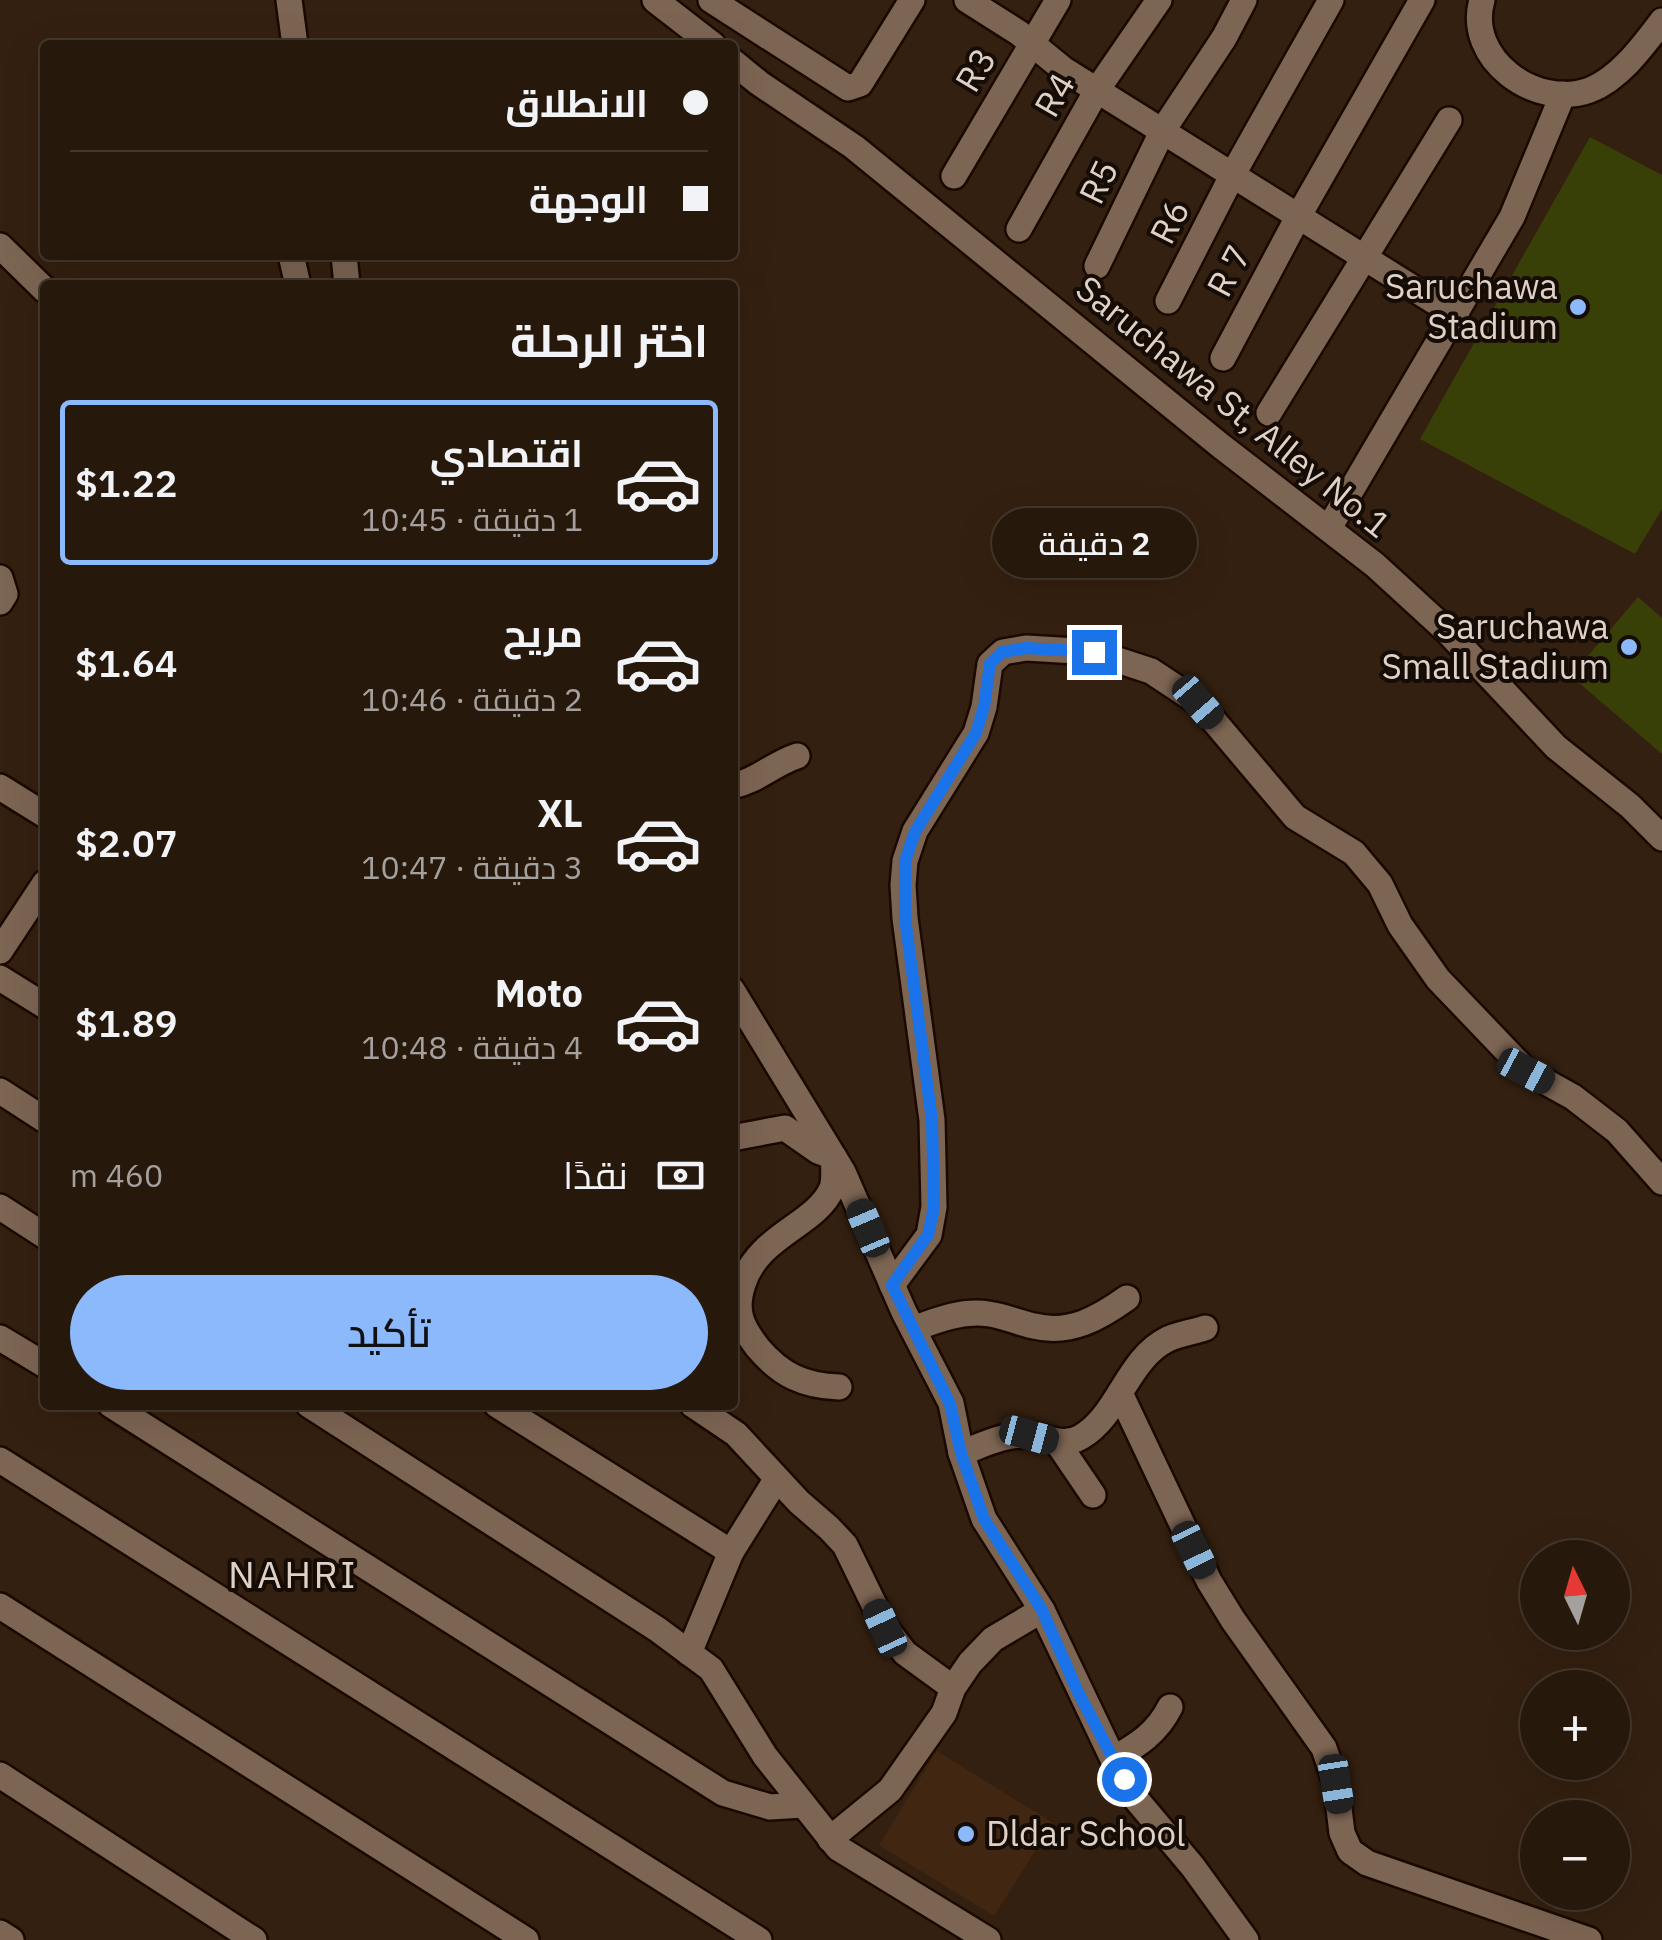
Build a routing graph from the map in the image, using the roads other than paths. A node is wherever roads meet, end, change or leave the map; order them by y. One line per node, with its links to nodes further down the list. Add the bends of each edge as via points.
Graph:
1 (289, 0): 13 (street)
2 (654, 0): 14 (street)
3 (711, 0): 4 (street, via 848,88 860,84)
4 (912, 0)
5 (967, 0): 15 (street)
6 (1058, 0): 15 (street, R3)
7 (1159, 0): 17 (street, R4)
8 (1244, 0): 20 (street, R5)
9 (1331, 0): 21 (street, R6)
10 (1482, 0): 18 (street, via 1479,29 1498,64 1528,86)
11 (1418, 2): 23 (street, R 7)
12 (1662, 21): 18 (street, via 1610,78)
13 (293, 40)
14 (706, 40)
15 (1031, 45): 17 (street); 22 (street, R3)
16 (738, 66): 33 (street, Saruchawa St, Alley No.1, via 854,147)
17 (1097, 90): 20 (street); 24 (street, R4)
18 (1563, 94): 30 (street, via 1512,217)
19 (1448, 120): 26 (street)
20 (1164, 130): 21 (street); 27 (street, R5)
21 (1234, 174): 23 (street); 29 (street, R6)
22 (954, 176)
23 (1298, 217): 26 (street); 31 (street, R 7)
24 (1019, 230)
25 (0, 246): 28 (street)
26 (1364, 260): 30 (street); 32 (street)
27 (1097, 266)
28 (40, 285)
29 (1168, 301)
30 (1456, 316): 33 (street)
31 (1222, 358)
32 (1270, 414)
33 (1329, 528): 38 (street, Saruchawa St, Alley No.1, via 1423,607 1556,748)
34 (797, 756): 35 (street)
35 (738, 785)
36 (0, 787): 37 (street)
37 (40, 812)
38 (1662, 838)
39 (40, 890): 40 (street)
40 (0, 952)
41 (0, 978): 43 (street)
42 (738, 1000): 47 (street)
43 (40, 1003)
44 (0, 1091): 45 (street)
45 (40, 1117)
46 (738, 1137): 47 (street, via 785,1128)
47 (834, 1157): 51 (street); 53 (street, via 832,1187 762,1250)
48 (1662, 1182): 51 (street, via 1617,1131 1526,1071 1474,1019 1438,979 1354,853 1295,817 1198,702 1150,671 1094,652 1026,648 1002,652 990,664 976,733 915,832 905,861 905,918 932,1120 934,1207 928,1235)
49 (0, 1207): 50 (street)
50 (40, 1233)
51 (892, 1285): 56 (street)
52 (1127, 1298): 56 (street, via 1098,1319 1063,1329 960,1314)
53 (738, 1300)
54 (738, 1319): 59 (street, via 790,1377)
55 (1205, 1328): 60 (street, via 1165,1340)
56 (913, 1329): 66 (street, via 950,1404)
57 (0, 1338): 58 (street)
58 (40, 1362)
59 (838, 1388)
60 (1120, 1393): 65 (street, via 1077,1440); 87 (street, via 1209,1581 1324,1748 1350,1852)
61 (120, 1410): 78 (street, via 723,1793 770,1807)
62 (317, 1410): 73 (street)
63 (505, 1410): 70 (street)
64 (700, 1410): 68 (street, via 736,1434)
65 (1056, 1442): 66 (street, via 1029,1435 1000,1438); 69 (street)
66 (961, 1453): 72 (street, via 984,1519)
67 (0, 1460): 84 (street)
68 (776, 1480): 70 (street); 74 (street, via 845,1546 885,1628 905,1653)
69 (1093, 1495)
70 (730, 1552): 73 (street)
71 (0, 1606): 83 (street)
72 (1042, 1610): 74 (street, via 993,1639); 76 (street)
73 (689, 1652): 78 (street, via 710,1669)
74 (953, 1688): 79 (street, via 944,1714 890,1790)
75 (1170, 1707): 76 (street, via 1160,1726)
76 (1113, 1760): 86 (street)
77 (0, 1774): 82 (street)
78 (804, 1805): 79 (street)
79 (830, 1839): 85 (street)
80 (0, 1932): 81 (street)
81 (11, 1940)
82 (254, 1940)
83 (526, 1940)
84 (759, 1940)
85 (988, 1940)
86 (1246, 1940)
87 (1588, 1940)

